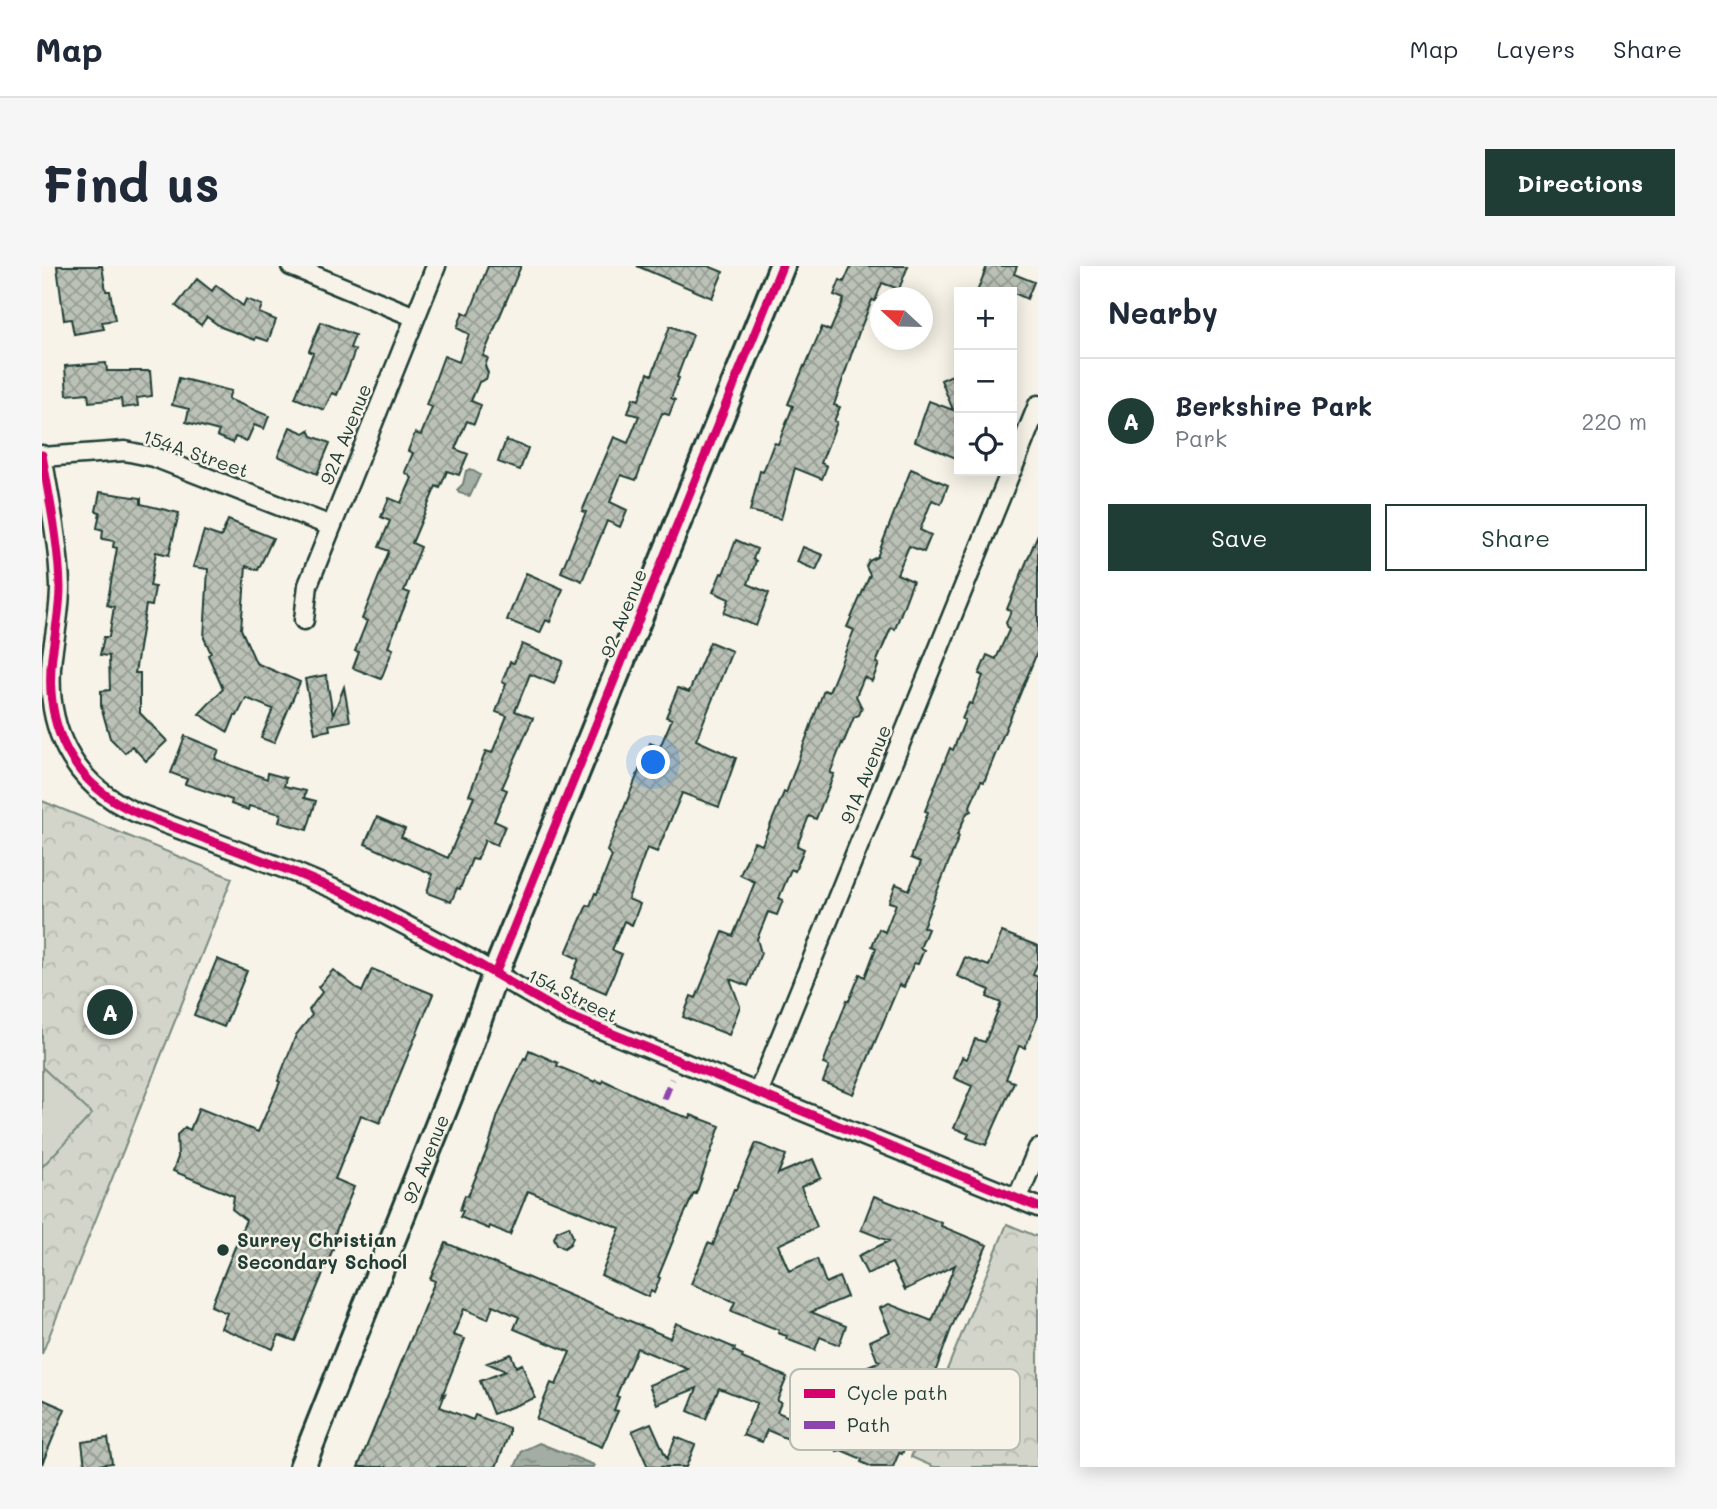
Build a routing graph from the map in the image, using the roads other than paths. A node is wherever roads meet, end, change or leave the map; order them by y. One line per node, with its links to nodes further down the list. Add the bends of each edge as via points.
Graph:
1 (291, 266): 4 (street)
2 (436, 266): 4 (street, 92A Avenue)
3 (782, 266): 11 (street, 92 Avenue)
4 (415, 317): 9 (street, 92A Avenue)
5 (1038, 405): 7 (street, 91A Avenue)
6 (42, 456): 9 (street, 154A Street, via 125,451 154,457); 11 (street, 154 Street, via 60,586 51,693 61,740 74,763 125,807 346,894)
7 (1017, 458)
8 (1010, 476): 12 (street, 91A Avenue)
9 (331, 526): 10 (street, 92A Avenue, via 308,585)
10 (304, 620)
11 (495, 974): 12 (street, 154 Street, via 564,1014); 16 (street, 92 Avenue)
12 (758, 1093): 14 (street, 154 Street)
13 (1038, 1149): 14 (street)
14 (1017, 1199): 15 (street, 154 Street)
15 (1038, 1207)
16 (302, 1467)

